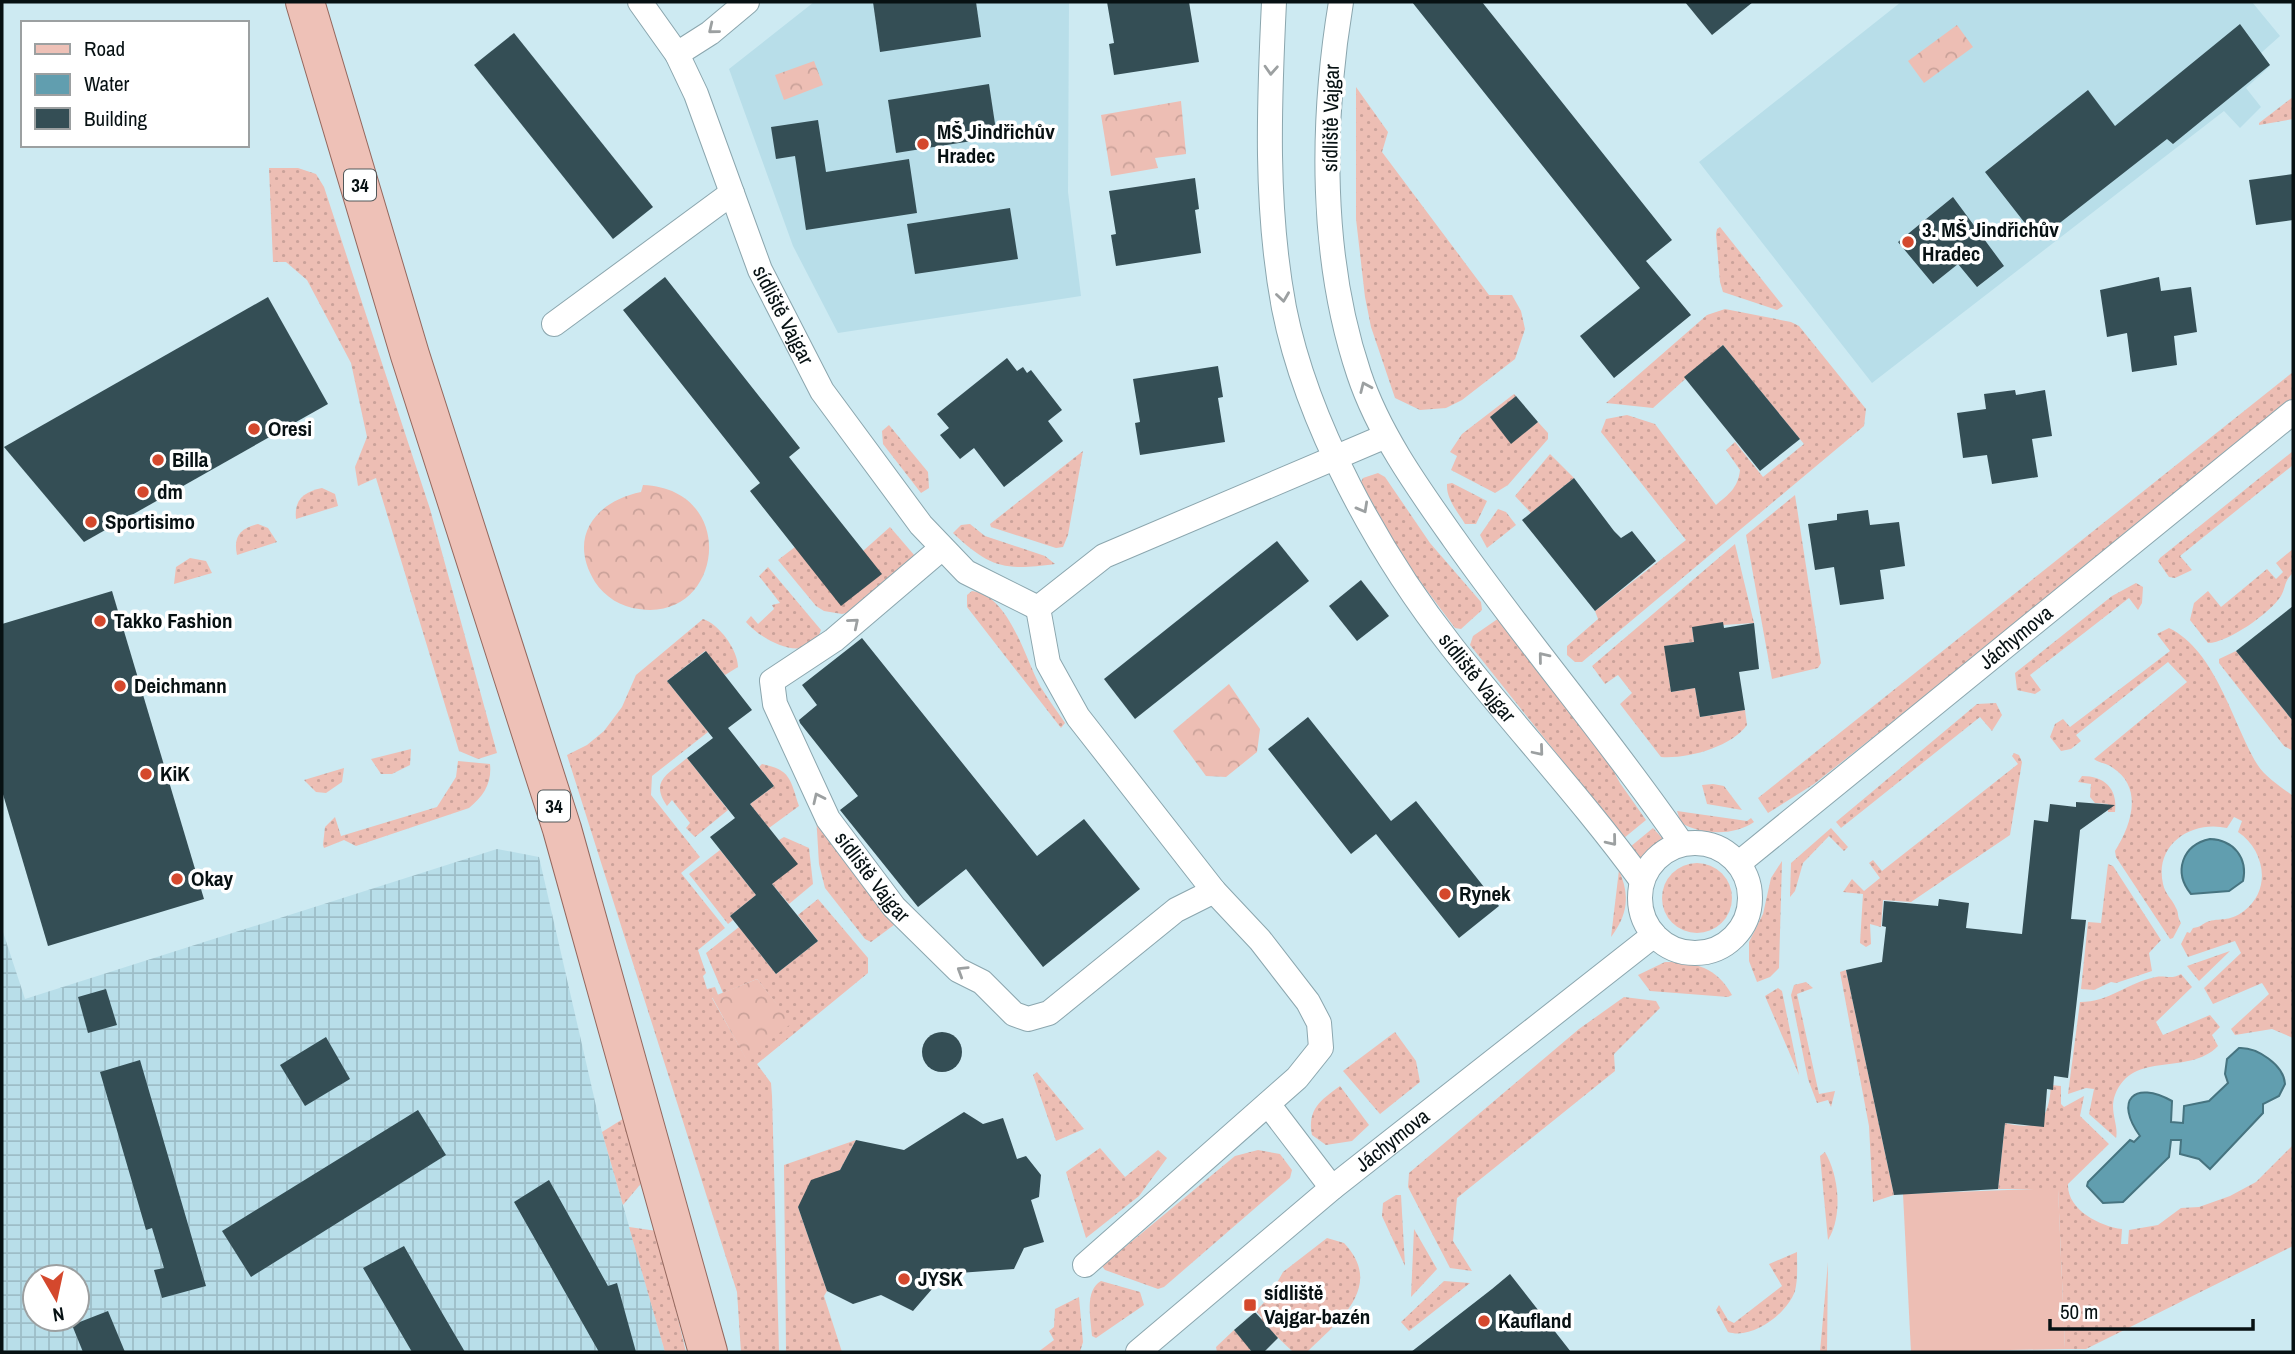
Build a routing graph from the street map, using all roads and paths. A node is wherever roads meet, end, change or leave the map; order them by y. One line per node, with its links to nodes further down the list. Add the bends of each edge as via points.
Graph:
1 (305, 2): 22 (main road, 34, via 410,355 562,830)
2 (640, 2): 6 (street, sídliště Vajgar)
3 (747, 2): 6 (street, one-way to 6)
4 (1274, 2): 11 (street, sídliště Vajgar, one-way to 11, via 1273,228 1284,308 1308,393)
5 (1341, 2): 10 (street, sídliště Vajgar, one-way to 5, via 1359,375 1348,334 1331,225 1329,127 1333,47)
6 (677, 54): 7 (street, sídliště Vajgar)
7 (732, 193): 8 (street); 12 (street, sídliště Vajgar, via 760,270 821,391)
8 (554, 324)
9 (2293, 412): 15 (street, Jáchymova)
10 (1386, 436): 11 (street); 14 (street, sídliště Vajgar, one-way to 10, via 1498,601)
11 (1336, 459): 13 (street, via 1104,556); 16 (street, sídliště Vajgar, one-way to 16, via 1396,568 1451,645)
12 (943, 548): 13 (street, sídliště Vajgar, via 967,572); 17 (street, sídliště Vajgar, one-way to 12, via 1177,910 1049,1013 1028,1019 1014,1014 982,982 958,970 894,906 828,819 775,704 772,681 834,640)
13 (1038, 608): 17 (street, via 1048,663 1078,718)
14 (1682, 844): 15 (street, via 1719,848); 16 (street, via 1662,853)
15 (1739, 863): 18 (street, via 1751,902 1733,939 1698,954 1674,949)
16 (1642, 881): 18 (street, via 1641,910)
17 (1214, 891): 19 (street, via 1260,940 1319,1023 1321,1048)
18 (1654, 935): 20 (street, Jáchymova)
19 (1268, 1104): 20 (street); 21 (street)
20 (1332, 1188): 23 (street, Jáchymova)
21 (1084, 1265)
22 (708, 1352)
23 (1138, 1352)

